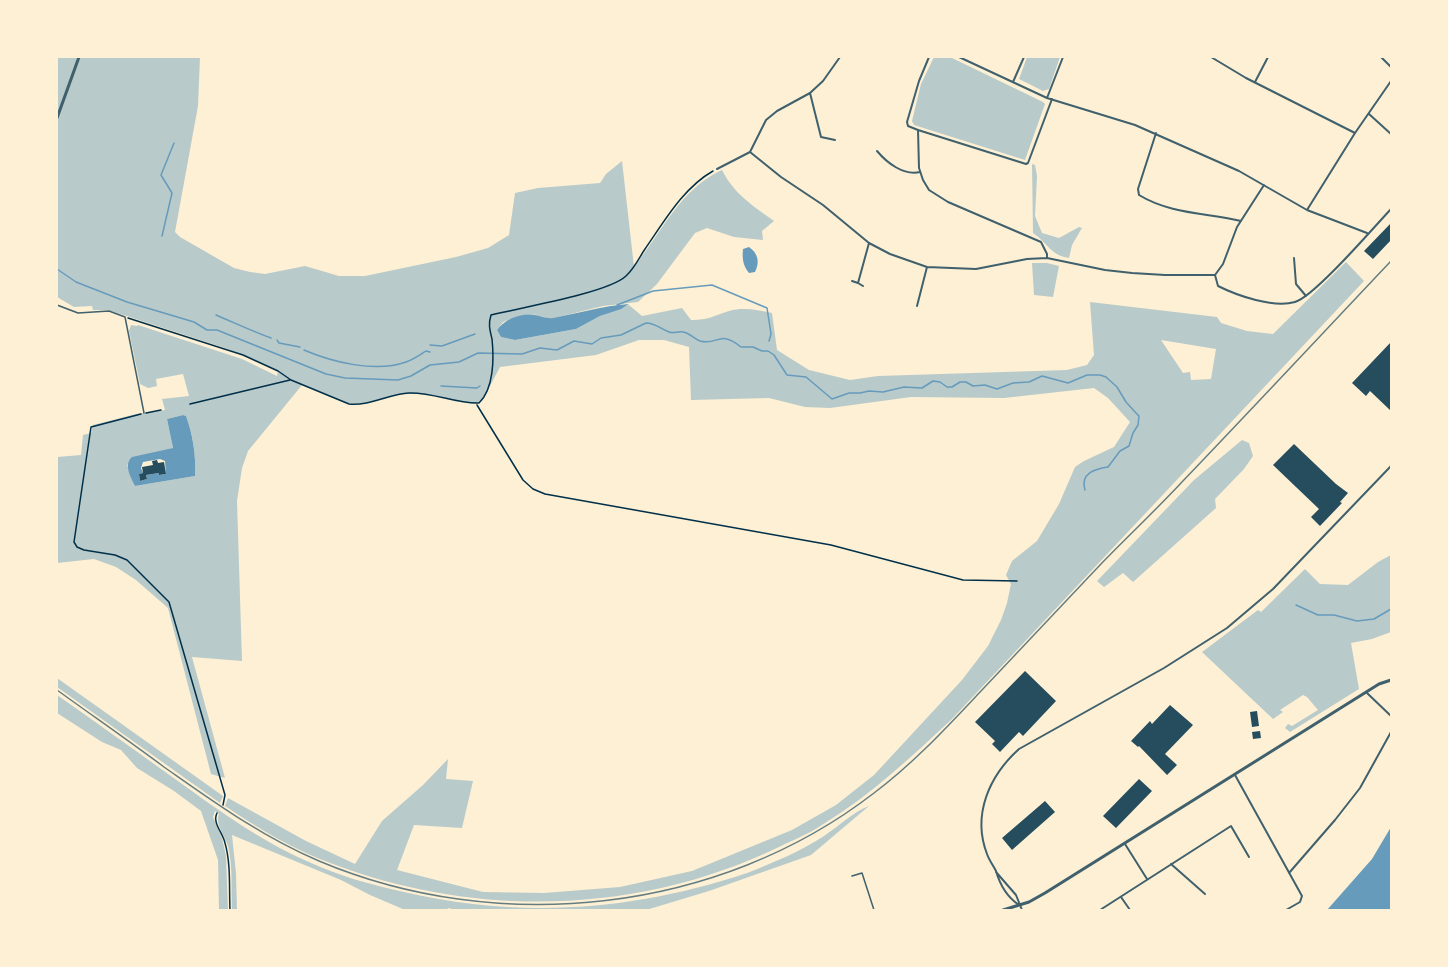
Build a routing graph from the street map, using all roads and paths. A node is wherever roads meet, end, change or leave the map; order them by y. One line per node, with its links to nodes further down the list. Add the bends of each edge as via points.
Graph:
1 (79, 57): 18 (street)
2 (840, 57): 14 (street)
3 (929, 57): 19 (street, via 907,122)
4 (959, 57): 12 (street)
5 (1024, 57): 12 (street)
6 (1063, 57): 15 (street)
7 (1211, 57): 13 (street)
8 (1268, 57): 13 (street)
9 (1381, 57): 10 (street)
10 (1391, 67)
11 (1391, 81): 17 (street)
12 (1013, 82): 15 (street)
13 (1255, 82): 20 (street)
14 (810, 93): 23 (street, via 821,137); 24 (street, via 770,116)
15 (1047, 98): 16 (street)
16 (1052, 99): 19 (street, via 1026,164); 21 (street)
17 (1369, 114): 20 (street); 22 (street)
18 (57, 118)
19 (918, 130): 27 (street)
20 (1355, 133): 30 (street)
21 (1156, 134): 28 (street); 31 (street, via 1139,195 1185,212)
22 (1391, 134)
23 (835, 140)
24 (750, 152): 26 (street); 33 (street)
25 (877, 152): 27 (street, via 896,167)
26 (717, 169): 47 (path, via 687,193 629,274 614,284 490,315 492,357 488,391)
27 (920, 172): 34 (street, via 929,190 948,202 1041,242)
28 (1264, 185): 30 (street); 31 (street)
29 (1391, 208): 32 (street)
30 (1307, 210): 32 (street)
31 (1241, 221): 37 (street)
32 (1367, 233): 41 (street)
33 (869, 243): 36 (street); 39 (street)
34 (1047, 258): 36 (street, via 976,269); 37 (street, via 1132,273)
35 (1294, 258): 41 (street, via 1296,284)
36 (927, 267): 43 (street)
37 (1215, 275): 41 (street, via 1218,286 1253,299 1288,303)
38 (852, 281): 39 (street)
39 (858, 283): 40 (street)
40 (863, 286)
41 (1306, 296)
42 (57, 305): 44 (lane, via 78,314 109,311)
43 (917, 306)
44 (125, 317): 45 (path, via 228,349); 49 (lane)
45 (291, 380): 46 (path); 47 (path, via 349,404 411,393)
46 (190, 404)
47 (476, 404): 51 (path, via 523,480 545,494 831,545 963,580)
48 (161, 410): 49 (path)
49 (144, 413): 57 (path, via 90,428 74,543 80,549 127,560 169,602 225,795)
50 (1391, 466): 62 (street, via 1273,589 1227,628 1173,663 1019,749 1005,762 985,796 982,821 987,854)
51 (1017, 581)
52 (1391, 680): 53 (street)
53 (1366, 692): 54 (street); 56 (street)
54 (1391, 716)
55 (1391, 732): 63 (street, via 1360,788)
56 (1235, 775): 59 (street); 63 (street)
57 (223, 805)
58 (217, 813): 69 (path, via 215,822 228,857)
59 (1125, 844): 65 (street); 68 (street)
60 (1249, 857): 61 (street, via 1231,826)
61 (1171, 864): 65 (street); 66 (street)
62 (996, 872): 68 (street, via 1016,895); 68 (street, via 1010,898)
63 (1289, 873): 75 (street, via 1302,896 1300,902)
64 (852, 876): 70 (lane, via 862,873)
65 (1147, 879): 67 (street)
66 (1205, 894)
67 (1121, 897): 73 (street); 74 (street)
68 (1019, 905): 71 (street); 72 (street)
69 (230, 910)
70 (874, 910)
71 (1003, 910)
72 (1022, 910)
73 (1100, 910)
74 (1130, 910)
75 (1286, 910)

